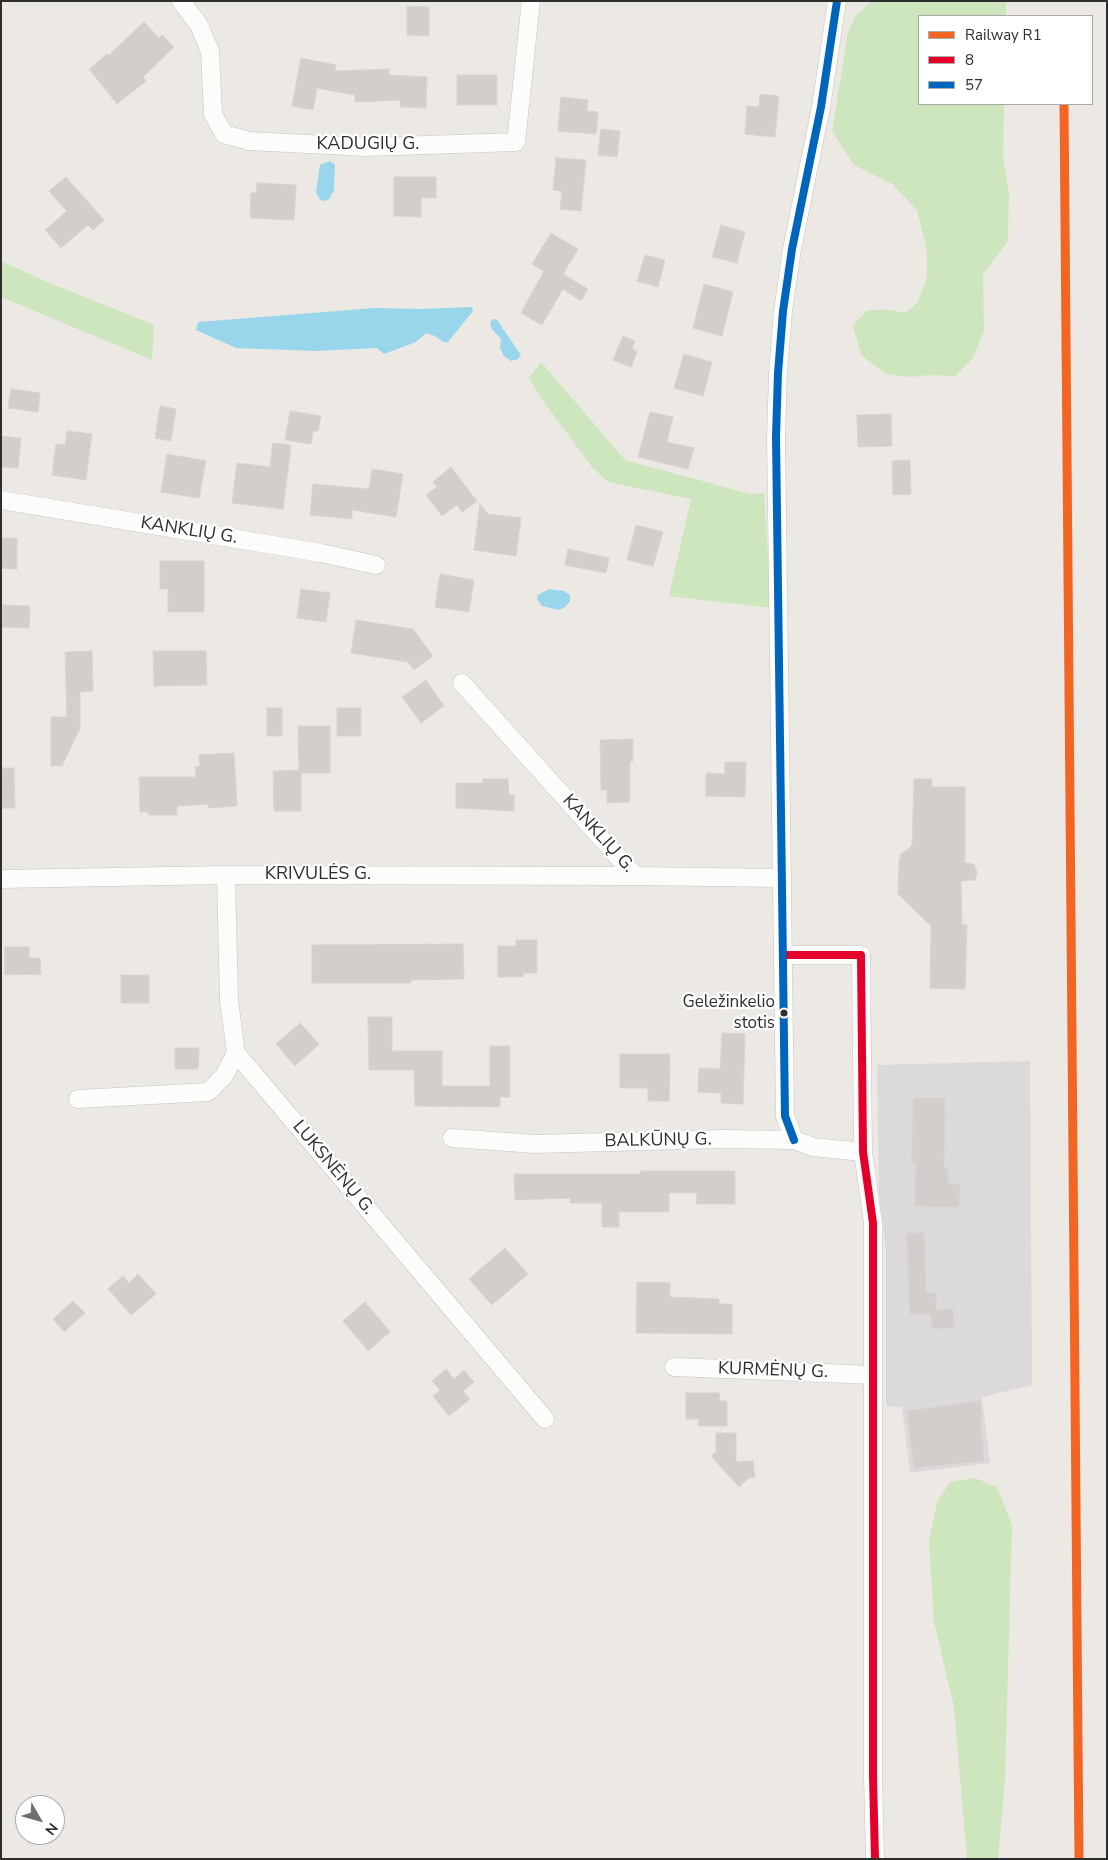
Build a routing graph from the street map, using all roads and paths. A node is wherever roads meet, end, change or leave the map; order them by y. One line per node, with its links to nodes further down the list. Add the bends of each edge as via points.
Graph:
1 (181, 1): 2 (street, KADUGIŲ G., via 199,24 210,51 213,114 224,134 248,141 366,147 516,142)
2 (531, 1)
3 (837, 1): 10 (street, via 821,108 792,249 778,373)
4 (1, 500): 5 (street, KANKLIŲ G., via 321,552)
5 (376, 566)
6 (462, 683): 8 (street, KANKLIŲ G.)
7 (226, 875): 8 (street, KRIVULĖS G.); 9 (street, KRIVULĖS G.); 12 (street, via 228,1000)
8 (635, 876): 10 (street, KANKLIŲ G.)
9 (1, 878)
10 (782, 878): 11 (street)
11 (783, 955): 15 (street, via 785,1116); 16 (street, via 861,955)
12 (236, 1053): 13 (street, via 224,1076 208,1092); 19 (street, LUKSNĖNŲ G.)
13 (78, 1099)
14 (452, 1138): 15 (street, BALKŪNŲ G., via 534,1144)
15 (794, 1140): 16 (street, BALKŪNŲ G., via 813,1146)
16 (863, 1152): 18 (street, via 873,1223)
17 (674, 1367): 18 (street, KURMĖNŲ G.)
18 (873, 1375): 20 (street)
19 (545, 1419)
20 (875, 1859)

